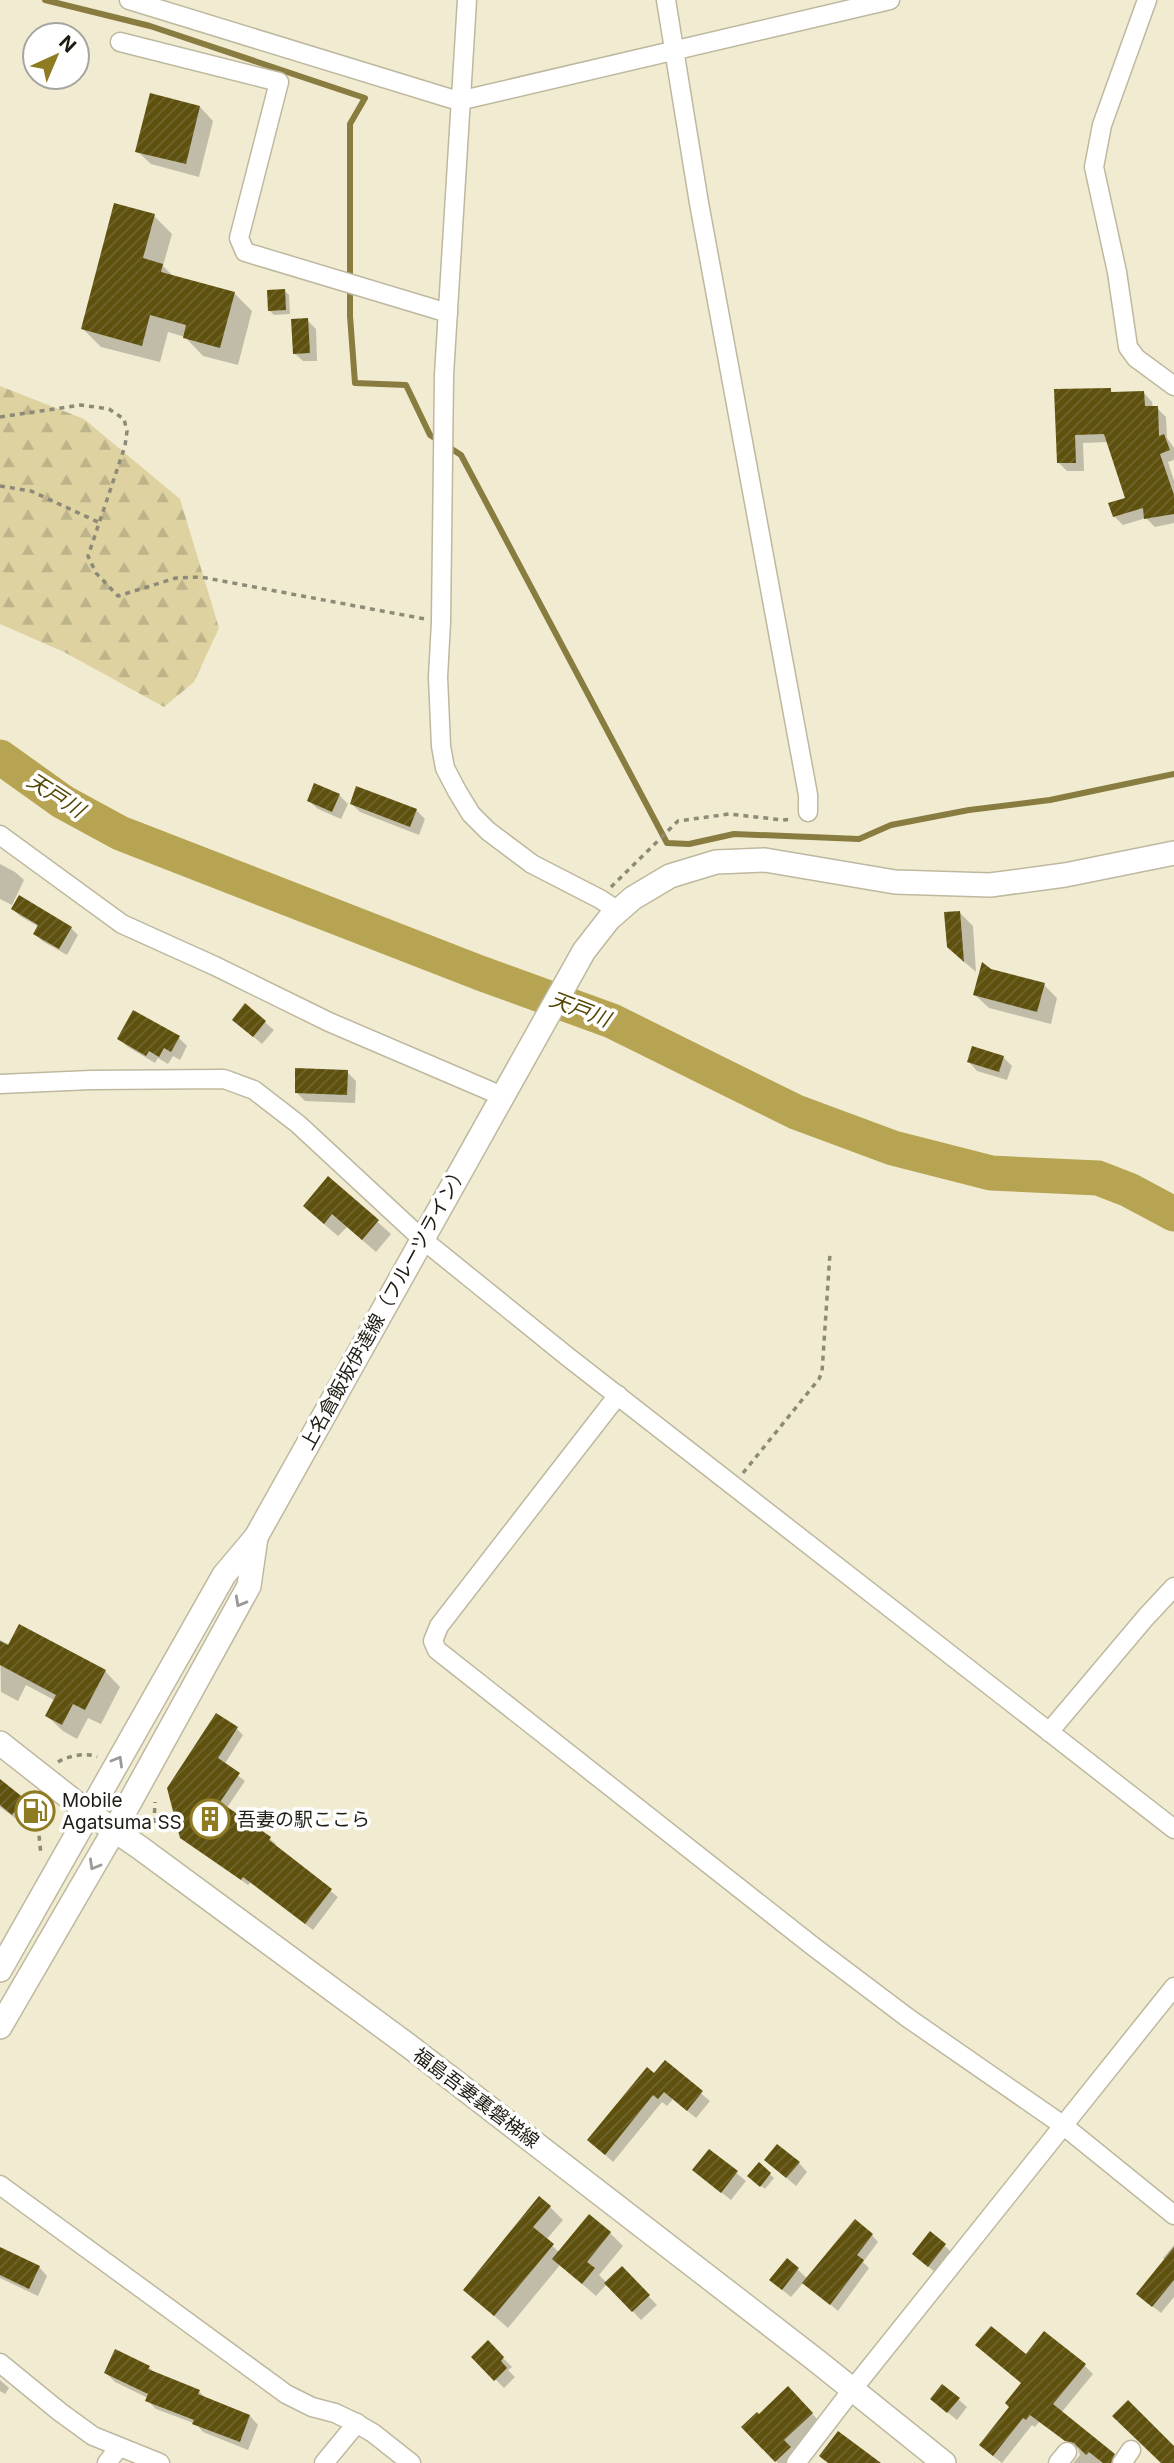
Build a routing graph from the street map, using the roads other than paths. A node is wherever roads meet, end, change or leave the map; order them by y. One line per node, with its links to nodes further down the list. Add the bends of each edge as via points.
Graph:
1 (129, 0): 8 (street, via 436,95)
2 (467, 0): 8 (street)
3 (666, 0): 7 (street)
4 (890, 0): 7 (street)
5 (1147, 0): 10 (street, via 1102,125 1094,167 1128,347)
6 (120, 41): 9 (street, via 279,82 239,238 245,252)
7 (676, 51): 8 (street); 11 (street)
8 (463, 99): 9 (street)
9 (448, 313): 14 (street, via 438,677 445,768 471,814 506,847)
10 (1174, 386)
11 (808, 812)
12 (0, 835): 16 (street, via 122,924 329,1022)
13 (1174, 853): 14 (main road, via 990,885 895,882 765,860 716,862 670,876 633,898)
14 (609, 905): 16 (main road, 上名倉飯坂伊達線（フルーツライン）, via 609,919 584,951)
15 (0, 1084): 17 (street, via 187,1079 240,1083 298,1124)
16 (507, 1087): 17 (main road, 上名倉飯坂伊達線（フルーツライン）)
17 (422, 1239): 18 (street); 19 (main road, 上名倉飯坂伊達線（フルーツライン）)
18 (618, 1395): 21 (street); 29 (street, via 439,1626 434,1646 814,1947)
19 (256, 1537): 23 (main road, 上名倉飯坂伊達線（フルーツライン）, one-way to 19, via 224,1575); 24 (main road, 上名倉飯坂伊達線（フルーツライン）, one-way to 24, via 249,1586)
20 (1174, 1587): 21 (street)
21 (1049, 1732): 25 (street)
22 (0, 1743): 23 (main road, 福島吾妻裏磐梯線)
23 (89, 1813): 24 (main road, 福島吾妻裏磐梯線); 26 (main road, 上名倉飯坂伊達線（フルーツライン）)
24 (115, 1829): 28 (main road, 上名倉飯坂伊達線（フルーツライン）, one-way to 28); 33 (main road, 福島吾妻裏磐梯線, via 419,2054)
25 (1174, 1829)
26 (0, 1970)
27 (1174, 1987): 29 (street)
28 (0, 2027)
29 (1063, 2126): 31 (street); 33 (street)
30 (0, 2185): 34 (street, via 286,2394)
31 (1174, 2215)
32 (0, 2363): 35 (street, via 60,2412)
33 (852, 2389): 40 (street); 41 (main road, 福島吾妻裏磐梯線)
34 (357, 2423): 38 (street); 39 (street)
35 (119, 2447): 36 (street); 37 (street)
36 (107, 2463)
37 (160, 2463)
38 (324, 2463)
39 (411, 2463)
40 (796, 2463)
41 (944, 2463)

